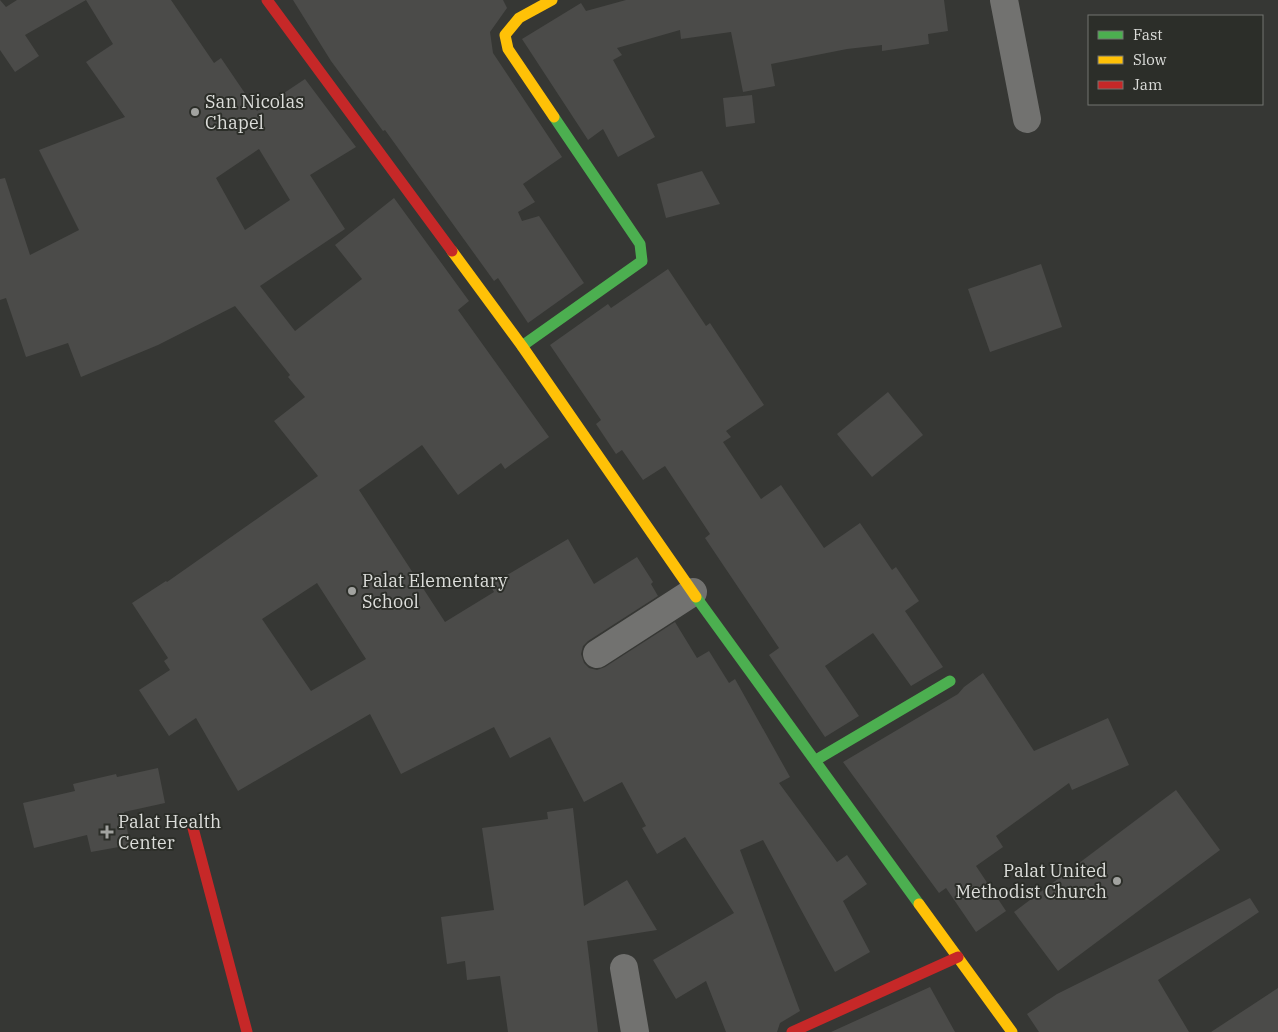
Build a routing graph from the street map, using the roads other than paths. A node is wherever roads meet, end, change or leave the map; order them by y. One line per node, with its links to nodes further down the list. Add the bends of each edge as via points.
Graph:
1 (267, 0): 5 (street)
2 (552, 0): 5 (street, via 520,18 505,35 508,49 640,244 642,260)
3 (1004, 0): 4 (street)
4 (1027, 119)
5 (522, 346): 6 (street)
6 (694, 592): 7 (street); 9 (street)
7 (597, 654)
8 (950, 681): 9 (street)
9 (816, 760): 11 (street)
10 (193, 828): 13 (street)
11 (958, 957): 15 (street); 16 (street)
12 (624, 968): 14 (street)
13 (247, 1032)
14 (635, 1032)
15 (792, 1032)
16 (1012, 1032)

